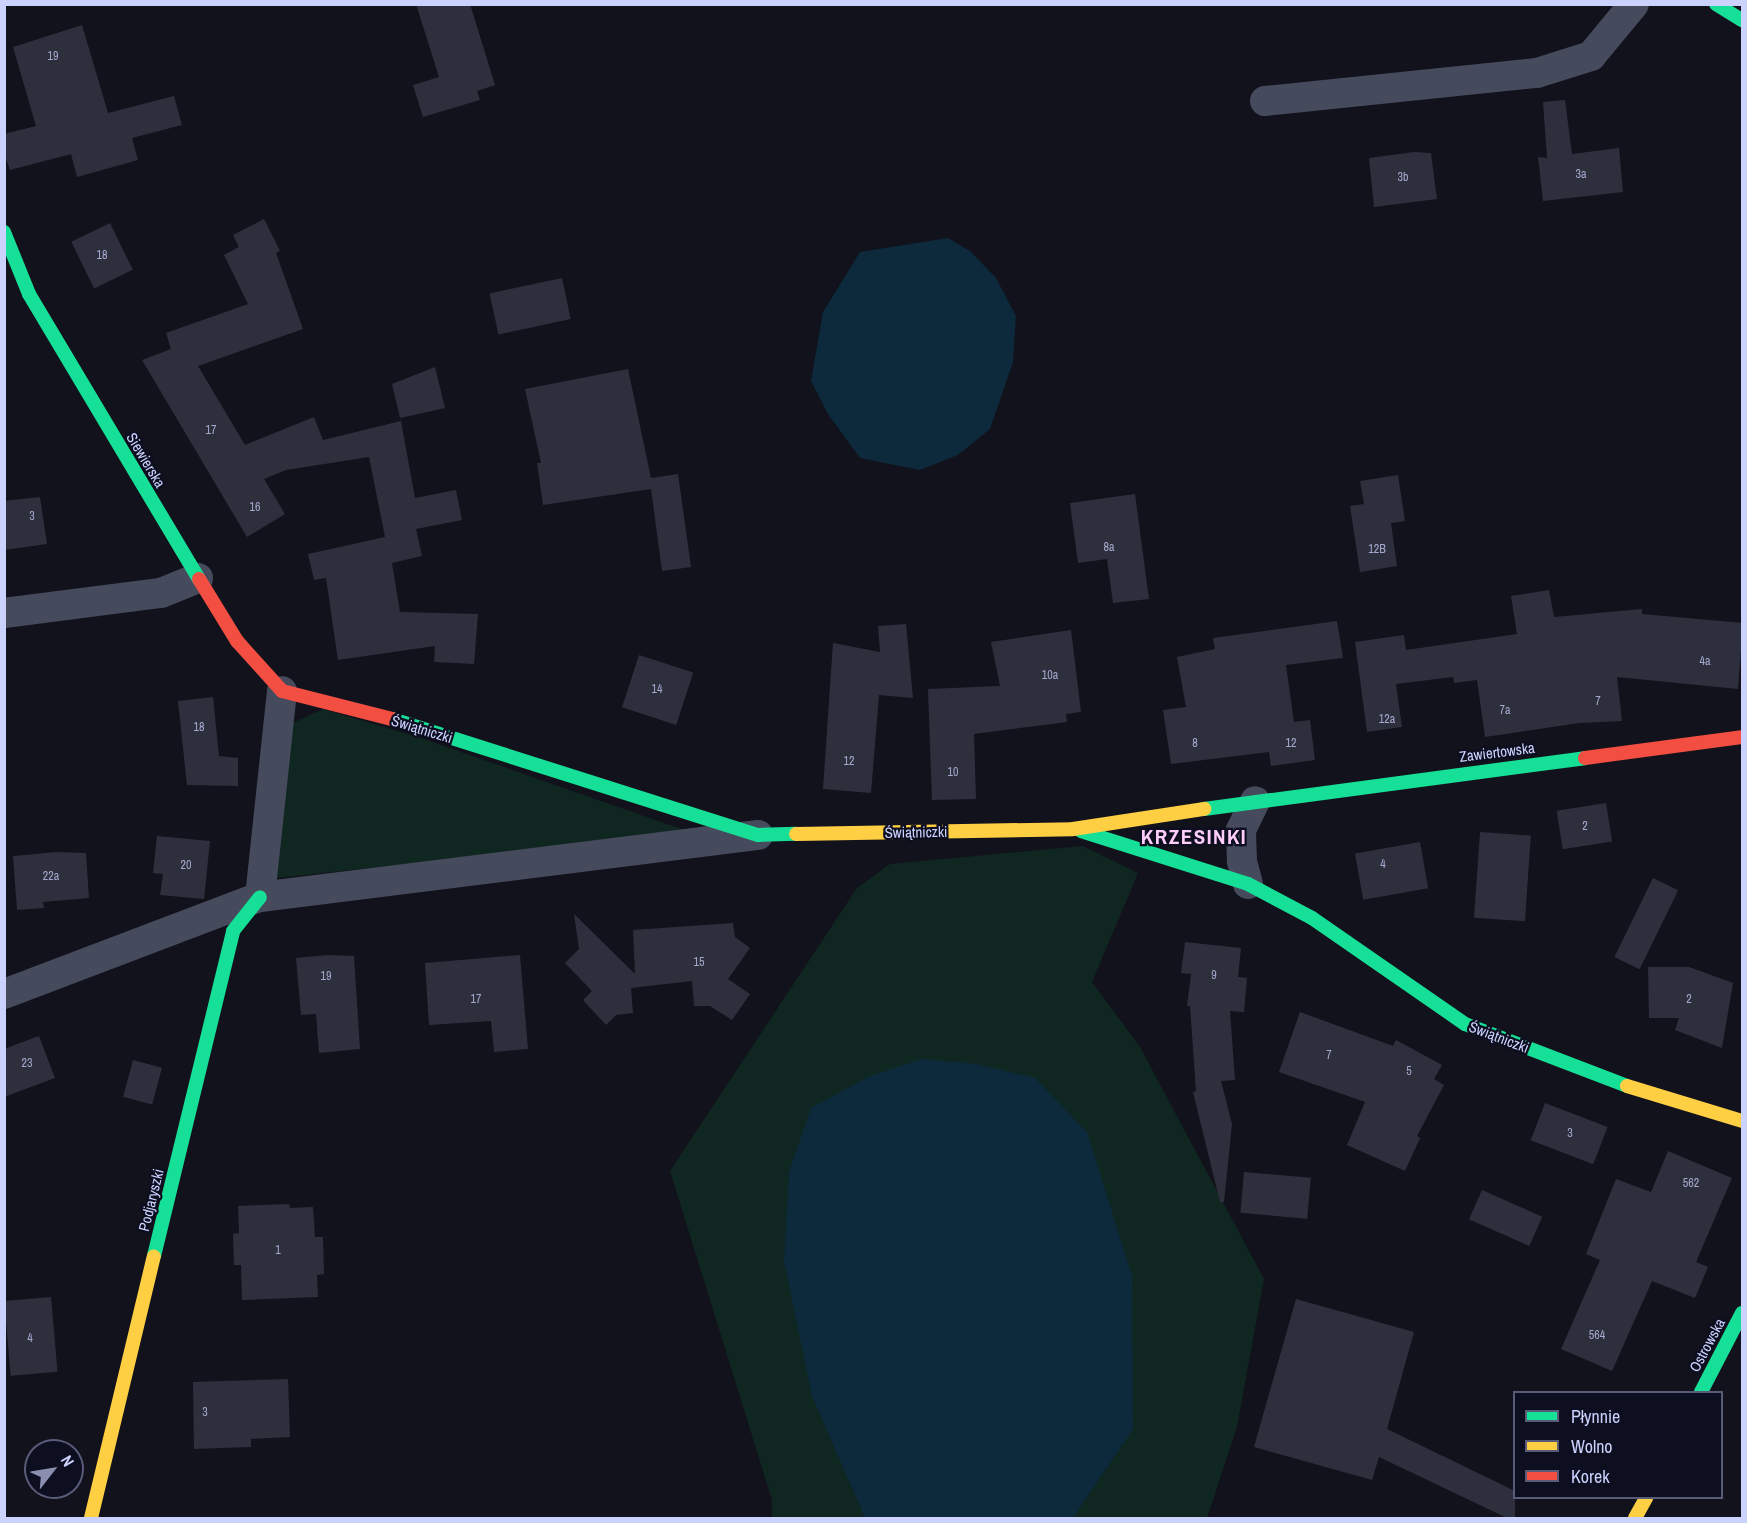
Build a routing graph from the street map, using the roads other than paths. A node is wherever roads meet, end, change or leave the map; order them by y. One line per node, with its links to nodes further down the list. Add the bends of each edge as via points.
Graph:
1 (1634, 4): 4 (street, via 1590,56 1537,73)
2 (1716, 4): 3 (street)
3 (1743, 20)
4 (1265, 101)
5 (4, 232): 6 (street, Siewierska, via 29,294)
6 (198, 578): 7 (street, via 161,593); 8 (street, Siewierska, via 237,641)
7 (4, 613)
8 (282, 691): 12 (street, Świątniczki, via 408,723); 14 (street)
9 (1743, 737): 10 (street, Zawiertowska)
10 (1255, 801): 11 (street, Świątniczki); 13 (street, via 1241,830)
11 (1073, 829): 12 (street, Świątniczki); 13 (street, Świątniczki)
12 (758, 835): 14 (street, Świątniczki)
13 (1248, 884): 16 (street, Świątniczki, via 1312,918 1465,1024 1633,1088)
14 (260, 897): 15 (street, Świątniczki); 20 (street, Podjaryszki, via 233,931)
15 (4, 994)
16 (1743, 1120)
17 (1743, 1313): 18 (street, Ostrowska)
18 (1702, 1391)
19 (1645, 1499): 21 (street)
20 (91, 1518)
21 (1635, 1518)

